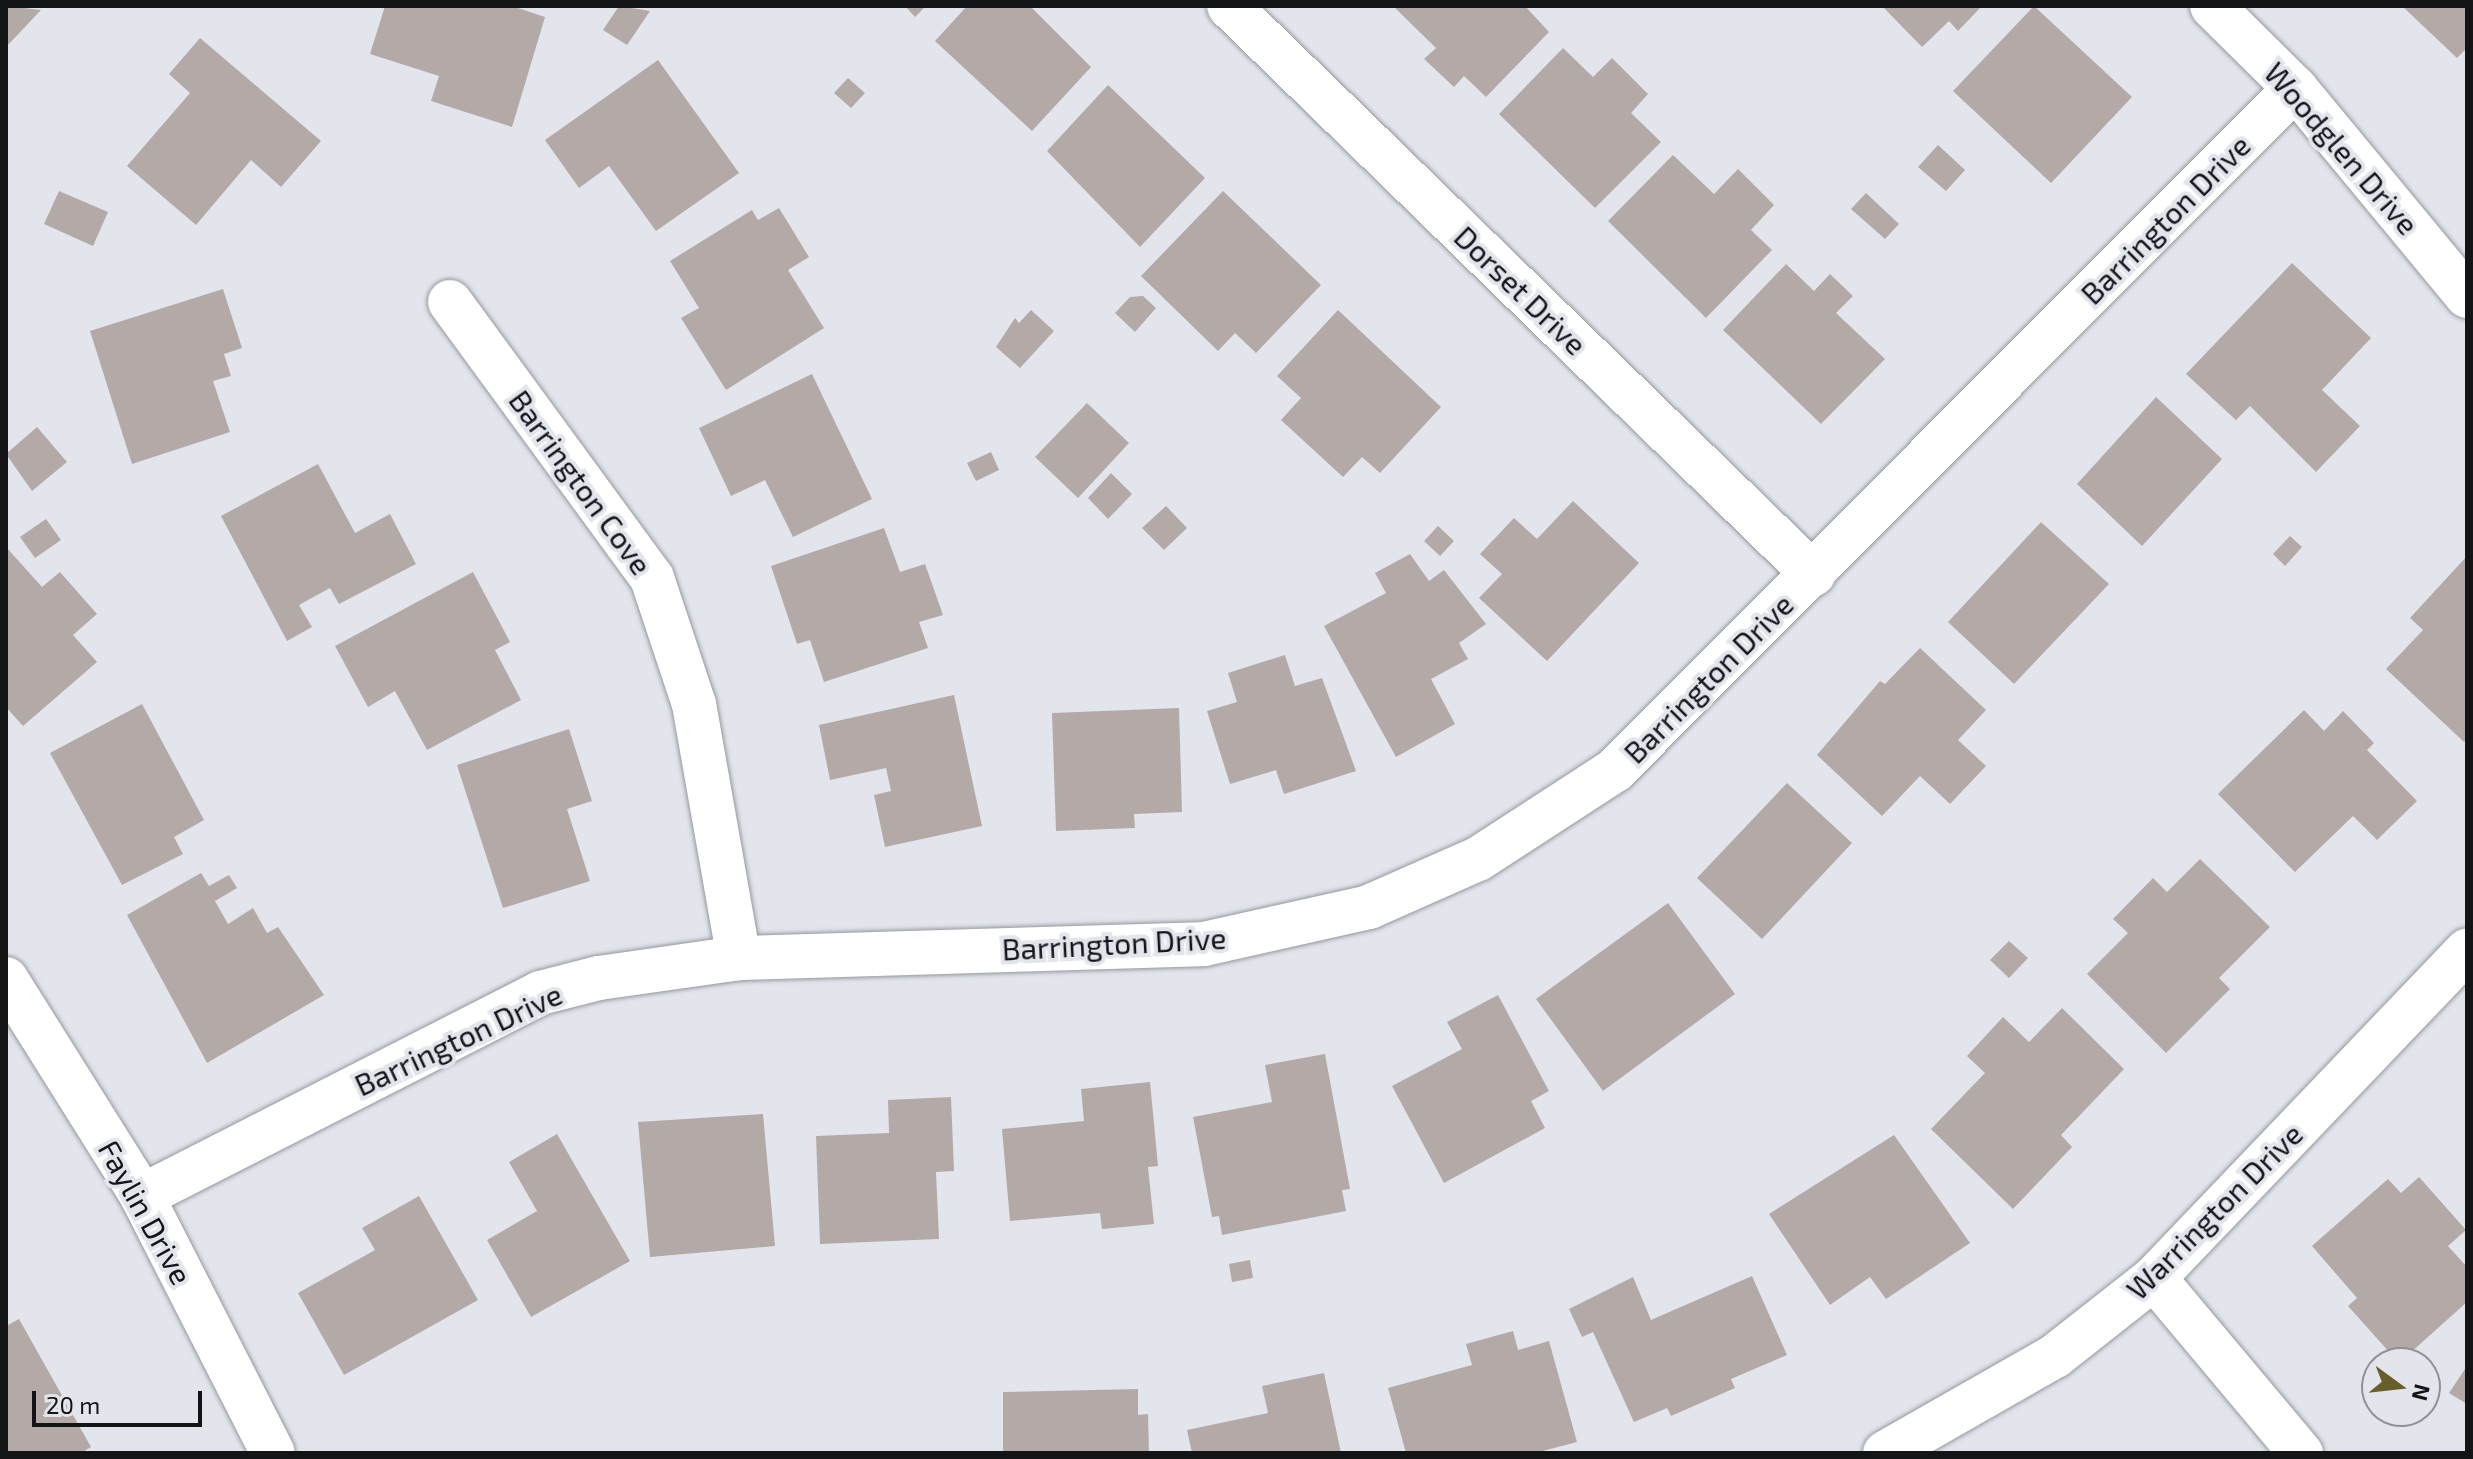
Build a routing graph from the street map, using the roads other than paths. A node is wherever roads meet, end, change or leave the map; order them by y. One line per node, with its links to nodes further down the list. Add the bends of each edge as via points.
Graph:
1 (1229, 6): 6 (street, Dorset Drive)
2 (2212, 6): 3 (street, Woodglen Drive)
3 (2295, 88): 4 (street, Woodglen Drive); 6 (street, Barrington Drive)
4 (2467, 296)
5 (450, 302): 8 (street, Barrington Cove, via 652,578 694,704)
6 (1813, 574): 8 (street, Barrington Drive, via 1615,770 1478,859 1369,907 1204,944)
7 (2467, 950): 11 (street, Warrington Drive)
8 (739, 958): 10 (street, Barrington Drive, via 599,978 540,993)
9 (6, 979): 10 (street, Faylin Drive)
10 (142, 1196): 12 (street, Faylin Drive)
11 (2154, 1278): 13 (street, Warrington Drive, via 2055,1356); 14 (street)
12 (273, 1453)
13 (1885, 1453)
14 (2301, 1453)

